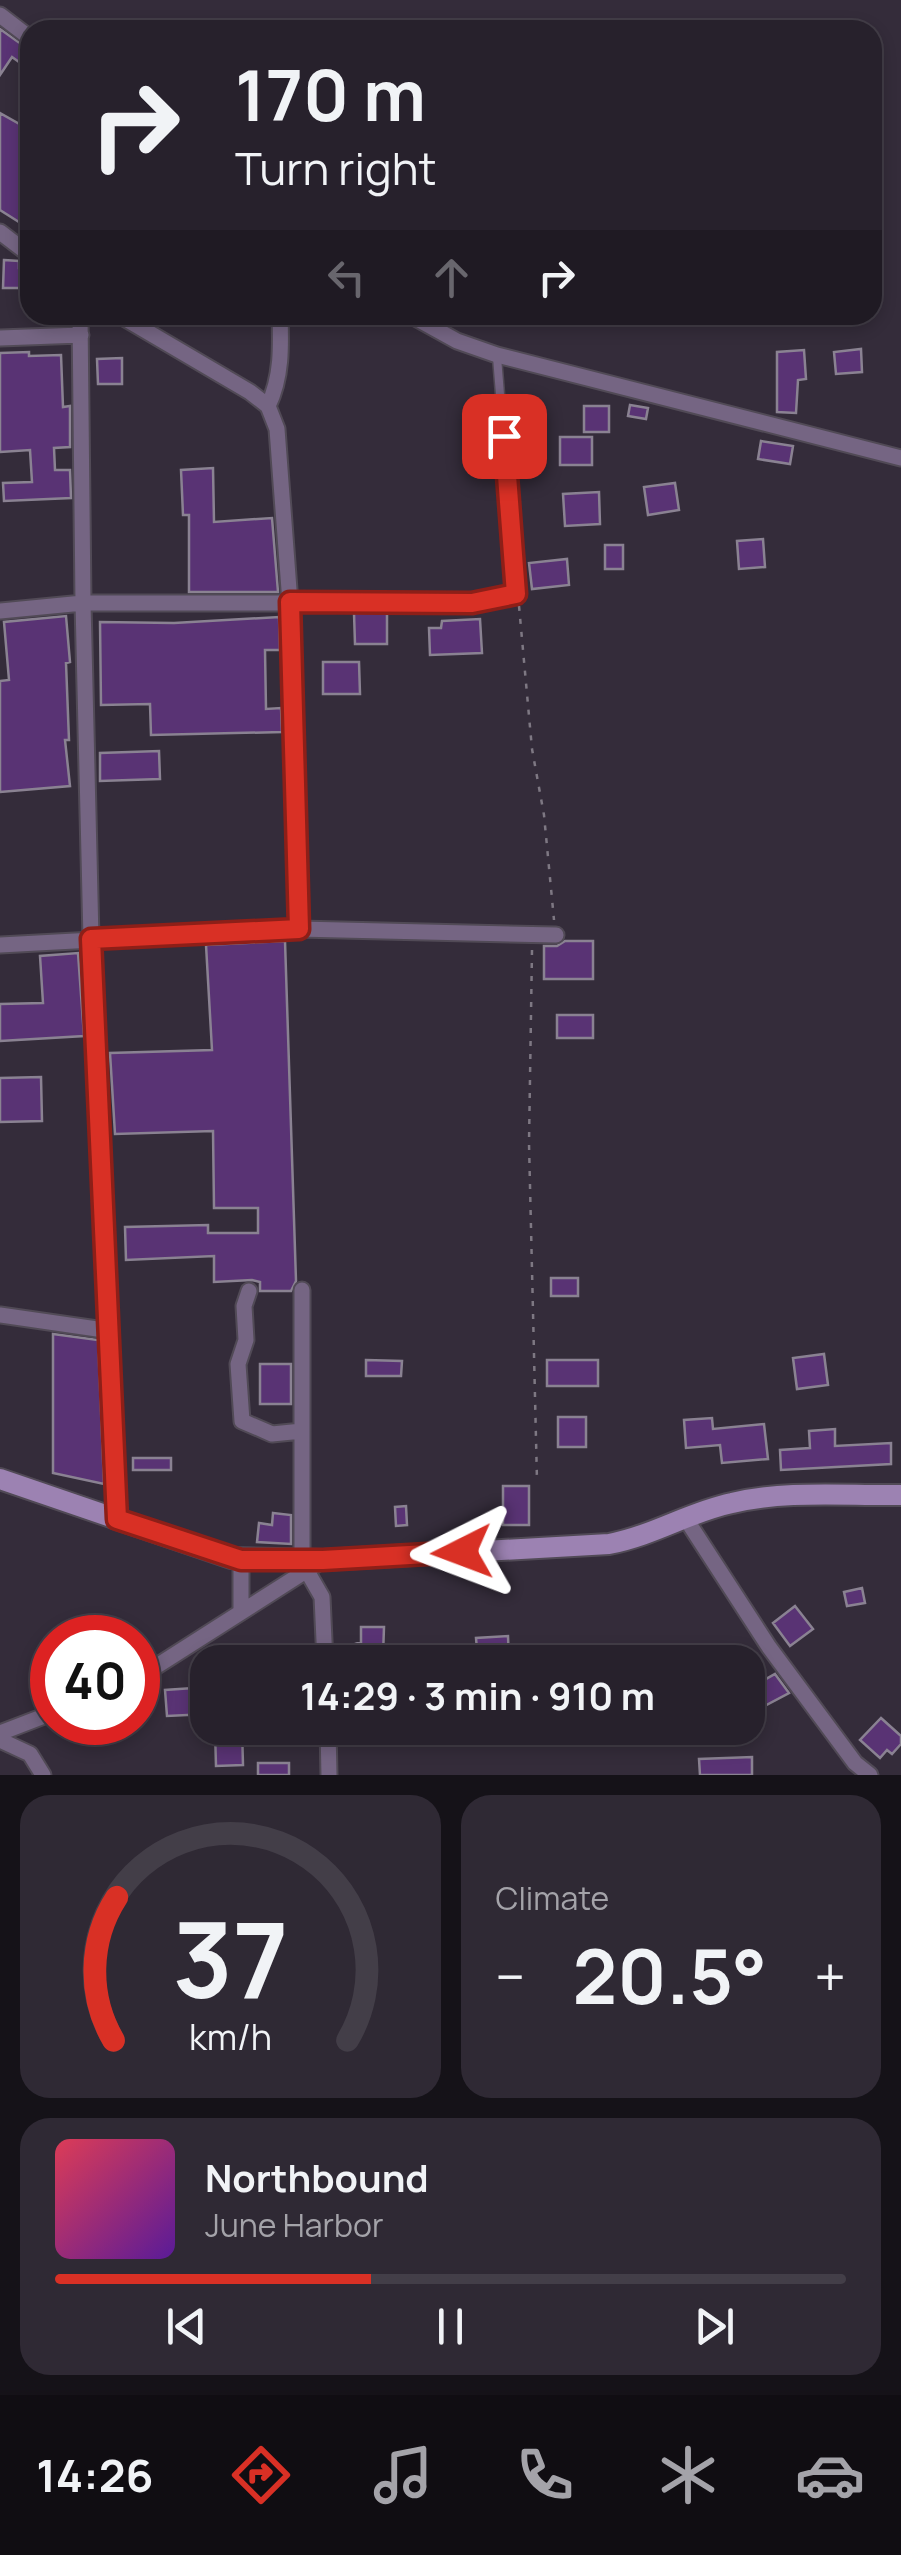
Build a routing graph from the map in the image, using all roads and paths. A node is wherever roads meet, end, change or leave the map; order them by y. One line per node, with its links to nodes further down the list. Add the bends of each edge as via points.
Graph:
1 (0, 15): 2 (street)
2 (20, 30)
3 (80, 325): 7 (street)
4 (135, 325): 10 (street)
5 (280, 325): 10 (street, via 281,354)
6 (428, 325): 9 (street)
7 (81, 335): 8 (street); 14 (street)
8 (0, 338)
9 (497, 355): 11 (street); 12 (lane)
10 (268, 406): 13 (street, via 277,428)
11 (901, 458)
12 (516, 594): 13 (lane, via 472,603); 18 (path)
13 (290, 602): 14 (street); 16 (street)
14 (83, 603): 15 (street); 19 (street)
15 (0, 612)
16 (299, 929): 17 (street); 19 (street)
17 (519, 934): 18 (street); 27 (path, via 534,956 528,1090)
18 (556, 935)
19 (91, 939): 20 (street); 24 (street)
20 (0, 945)
21 (248, 1290): 25 (street, via 238,1364 242,1421 272,1434)
22 (302, 1290): 25 (street)
23 (0, 1315): 24 (street)
24 (110, 1334): 29 (street)
25 (302, 1430): 32 (street)
26 (0, 1479): 29 (street)
27 (537, 1481)
28 (901, 1495): 30 (street, via 751,1499)
29 (117, 1519): 31 (street)
30 (686, 1519): 32 (street, via 608,1544); 39 (street)
31 (241, 1560): 32 (street); 33 (street)
32 (310, 1564): 33 (street); 34 (street, via 322,1597)
33 (241, 1612): 35 (street)
34 (324, 1645)
35 (160, 1664)
36 (30, 1723): 37 (street)
37 (0, 1737): 40 (street, via 30,1754)
38 (329, 1745): 41 (street)
39 (851, 1769): 42 (street)
40 (42, 1775)
41 (330, 1775)
42 (870, 1775)

